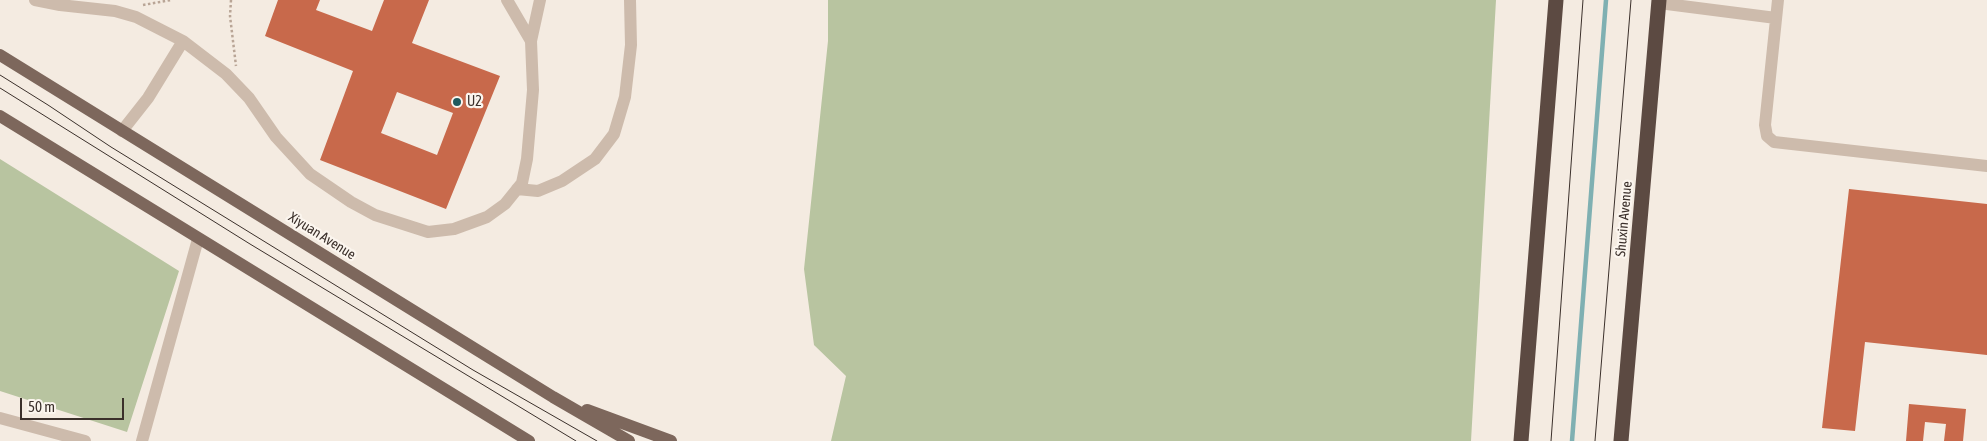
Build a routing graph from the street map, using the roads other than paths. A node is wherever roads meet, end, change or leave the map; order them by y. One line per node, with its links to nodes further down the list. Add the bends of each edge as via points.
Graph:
1 (35, 0): 10 (lane, via 115,11 136,17)
2 (507, 0): 9 (lane)
3 (540, 0): 9 (lane)
4 (630, 0): 15 (lane, via 631,45 624,97 614,134 595,159 562,181 538,191)
5 (1556, 0): 24 (highway)
6 (1778, 0): 8 (lane)
7 (1659, 2): 8 (lane); 25 (highway, Shuxin Avenue)
8 (1776, 18): 14 (lane, via 1765,125 1767,136 1774,142)
9 (532, 40): 15 (lane, via 533,90 527,159 522,183)
10 (183, 41): 13 (lane, via 148,98); 15 (lane, via 226,74 310,174 375,215 428,232 454,229 487,217 505,204)
11 (0, 55): 13 (main road, Xiyuan Avenue)
12 (0, 116): 16 (main road)
13 (122, 131): 17 (main road, Xiyuan Avenue)
14 (1987, 166)
15 (517, 189)
16 (198, 239): 20 (lane); 21 (main road)
17 (553, 397): 22 (main road, Xiyuan Avenue); 23 (main road)
18 (0, 418): 19 (lane)
19 (85, 441)
20 (142, 441)
21 (529, 441)
22 (629, 441)
23 (671, 441)
24 (1521, 441)
25 (1621, 441)

